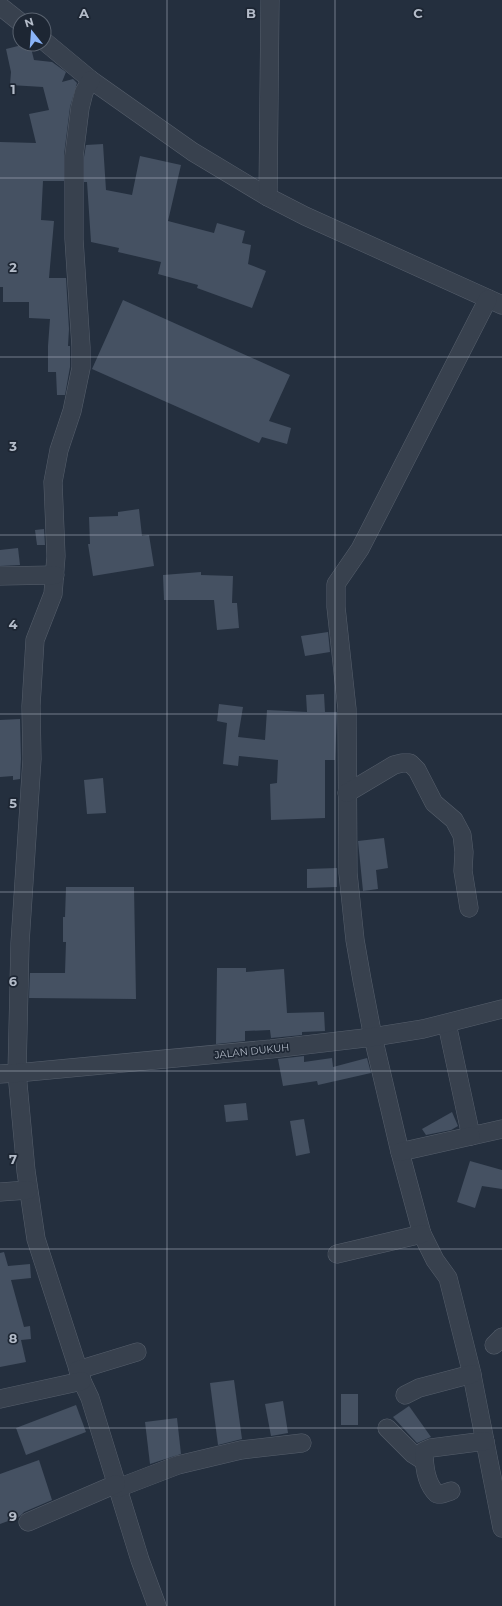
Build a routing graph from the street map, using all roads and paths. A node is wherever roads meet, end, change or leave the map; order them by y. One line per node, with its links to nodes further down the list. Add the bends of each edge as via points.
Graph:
1 (270, 0): 6 (street)
2 (0, 6): 3 (street)
3 (12, 16)
4 (52, 48): 5 (street)
5 (91, 80): 6 (street, via 193,152); 8 (street, via 84,92 80,108 74,156 74,239 81,348 72,411 52,482)
6 (268, 197): 7 (street, via 319,223)
7 (495, 302): 10 (street, via 360,549 336,584 336,607 347,709)
8 (55, 575): 9 (street); 15 (street, via 53,594 35,640 31,706 32,759)
9 (0, 576)
10 (347, 793): 11 (street, via 394,765 410,764 418,770 434,803 454,820 462,835 463,871); 14 (street, via 351,903)
11 (469, 908)
12 (502, 1009): 13 (street, JALAN DUKUH)
13 (447, 1024): 14 (street, JALAN DUKUH); 17 (street)
14 (372, 1037): 15 (street, JALAN DUKUH); 18 (street)
15 (9, 1074): 19 (street)
16 (502, 1129): 17 (street)
17 (471, 1136): 18 (street)
18 (400, 1152): 21 (street)
19 (28, 1190): 20 (street); 25 (street, via 36,1239)
20 (0, 1192)
21 (422, 1234): 22 (street); 24 (street, via 435,1260 448,1278)
22 (337, 1254)
23 (137, 1352): 25 (street)
24 (472, 1374): 26 (street, via 418,1388); 29 (street)
25 (80, 1375): 27 (street); 32 (street, via 90,1398)
26 (405, 1395)
27 (0, 1398)
28 (386, 1428): 31 (street)
29 (485, 1441): 31 (street, via 427,1449 424,1451); 35 (street)
30 (302, 1443): 32 (street, via 242,1450 178,1465)
31 (424, 1461): 33 (street, via 433,1491 437,1494)
32 (117, 1486): 34 (street); 36 (street)
33 (451, 1491)
34 (28, 1522)
35 (502, 1528)
36 (157, 1606)

